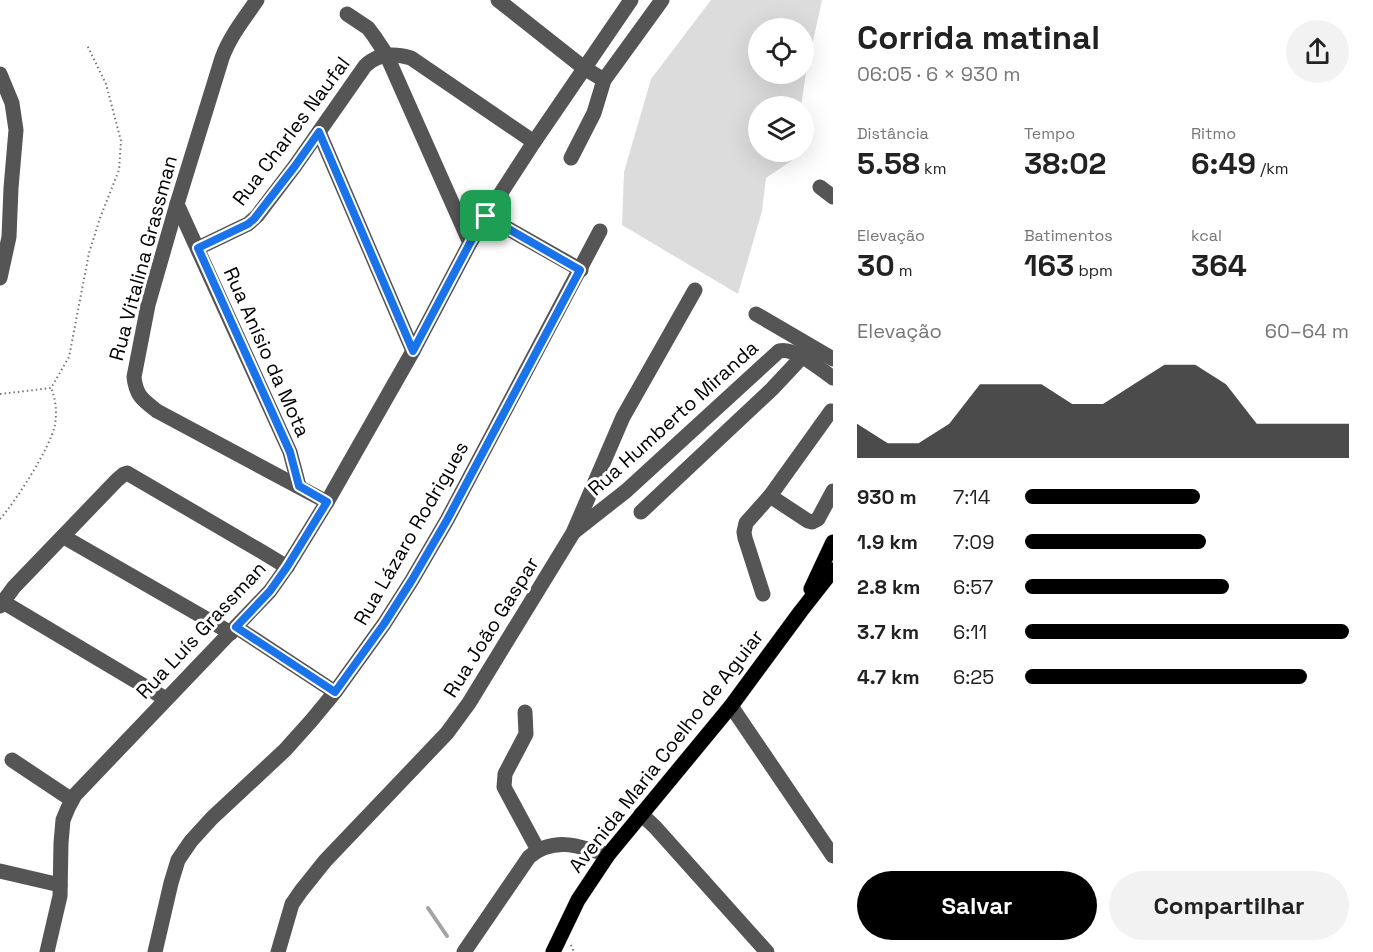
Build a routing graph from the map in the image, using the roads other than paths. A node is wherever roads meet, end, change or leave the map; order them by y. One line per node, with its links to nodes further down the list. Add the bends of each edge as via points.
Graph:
1 (257, 0): 15 (street, Rua Vitalina Grassman, via 227,44)
2 (498, 0): 7 (street)
3 (631, 0): 7 (street, Rua Luís Grassman)
4 (662, 0): 9 (street)
5 (348, 14): 6 (street, via 368,28)
6 (386, 54): 10 (street, Rua Charles Naufal, via 365,66); 11 (street, via 411,58); 18 (street)
7 (585, 68): 9 (street); 11 (street, Rua Luís Grassman)
8 (0, 74): 21 (street, via 12,103 16,130 9,237)
9 (604, 80): 12 (street, via 594,113)
10 (319, 132): 19 (street, Rua Charles Naufal, via 254,219); 24 (street)
11 (534, 142): 16 (street, Rua Luís Grassman)
12 (571, 158)
13 (820, 187): 14 (street)
14 (833, 197)
15 (177, 204): 19 (street, Rua Anísio da Mota); 29 (street, Rua Vitalina Grassman, via 148,305 135,388 157,411)
16 (486, 216): 18 (street, Rua Luís Grassman); 20 (street)
17 (600, 231): 20 (street, Rua Lázaro Rodrigues)
18 (470, 243): 24 (street, Rua Luís Grassman)
19 (198, 248): 29 (street, Rua Anísio da Mota, via 290,452)
20 (580, 270): 43 (street, Rua Lázaro Rodrigues, via 447,520 384,624)
21 (0, 278)
22 (695, 290): 34 (street, Rua João Gaspar, via 623,417)
23 (756, 314): 26 (street)
24 (413, 351): 32 (street, Rua Luís Grassman)
25 (802, 357): 27 (street, Rua Humberto Miranda); 33 (street); 34 (street, Rua Humberto Miranda, via 789,350 779,351 626,491)
26 (833, 359)
27 (833, 378)
28 (831, 411): 31 (street)
29 (299, 486): 32 (street, Rua Vitalina Grassman)
30 (833, 491): 31 (street, via 818,519 812,522)
31 (770, 495): 39 (street, via 746,523 744,532)
32 (327, 502): 37 (street, Rua Luís Grassman)
33 (641, 512)
34 (573, 533): 57 (street, Rua João Gaspar, via 461,715 301,891 292,904)
35 (64, 537): 37 (street, via 117,480 130,474); 40 (street); 42 (street)
36 (833, 542): 41 (main road, Avenida Maria Coelho de Aguiar)
37 (287, 567): 42 (street, Rua Luís Grassman)
38 (833, 570): 41 (main road, Avenida Maria Coelho de Aguiar)
39 (763, 594)
40 (2, 604): 44 (street)
41 (801, 611): 45 (main road, Avenida Maria Coelho de Aguiar)
42 (233, 630): 43 (street); 44 (street, Rua Luís Grassman)
43 (335, 692): 56 (street, Rua Lázaro Rodrigues, via 285,750 191,841 178,860)
44 (166, 699): 48 (street, Rua Luís Grassman)
45 (731, 706): 49 (main road, Avenida Maria Coelho de Aguiar); 52 (street)
46 (525, 712): 50 (street, via 526,734 505,774 504,787)
47 (12, 760): 48 (street)
48 (72, 800): 54 (street, Rua Luís Grassman, via 63,820)
49 (641, 814): 51 (main road, Avenida Maria Coelho de Aguiar); 60 (street)
50 (538, 850): 51 (street, via 556,844 570,845); 58 (street, via 529,856)
51 (608, 855): 59 (main road, Avenida Maria Coelho de Aguiar, via 578,900)
52 (833, 856)
53 (0, 871): 54 (street)
54 (60, 885): 55 (street, Rua Luís Grassman)
55 (47, 952)
56 (155, 952)
57 (278, 952)
58 (464, 952)
59 (553, 952)
60 (767, 952)

